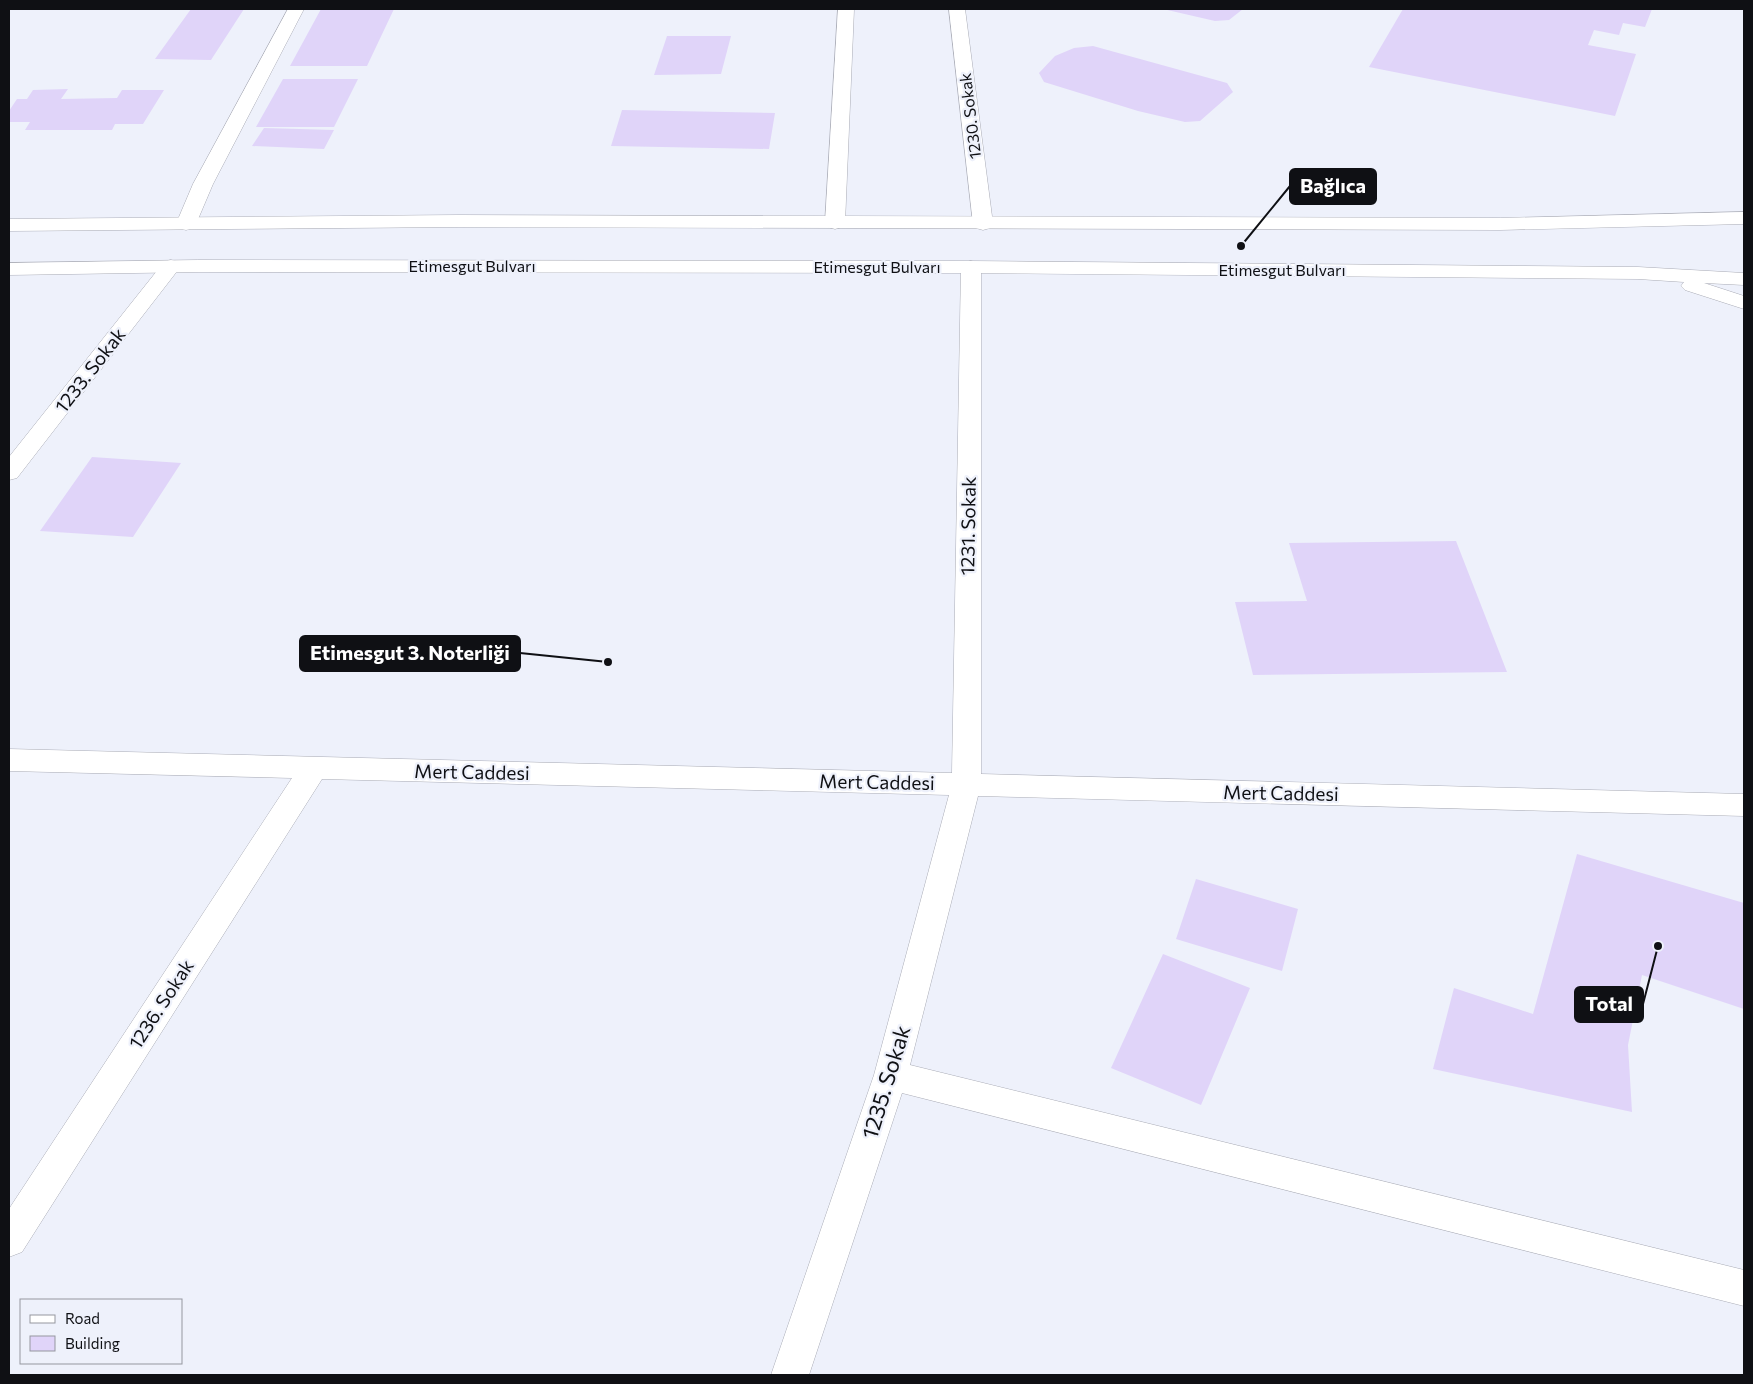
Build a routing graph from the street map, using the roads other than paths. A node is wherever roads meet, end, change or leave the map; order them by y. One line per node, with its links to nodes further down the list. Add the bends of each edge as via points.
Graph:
1 (296, 9): 6 (street, via 203,184)
2 (846, 9): 5 (street)
3 (957, 9): 7 (street, 1230. Sokak)
4 (1744, 218): 7 (street, via 1500,224)
5 (835, 223): 6 (street, via 459,221); 7 (street)
6 (186, 224): 8 (street)
7 (983, 224)
8 (9, 226)
9 (171, 266): 10 (street, Etimesgut Bulvarı); 11 (street, Etimesgut Bulvarı); 15 (street, 1233. Sokak)
10 (971, 268): 12 (street, Etimesgut Bulvarı); 18 (street, 1231. Sokak)
11 (9, 270)
12 (1638, 273): 13 (street, Etimesgut Bulvarı); 14 (street)
13 (1744, 279)
14 (1744, 303)
15 (9, 473)
16 (9, 760): 17 (street, Mert Caddesi)
17 (314, 768): 18 (street, Mert Caddesi); 21 (street, 1236. Sokak)
18 (966, 785): 19 (street, Mert Caddesi); 20 (street, 1235. Sokak)
19 (1744, 805)
20 (891, 1075): 22 (street); 23 (street, 1235. Sokak)
21 (9, 1240)
22 (1744, 1288)
23 (790, 1375)

